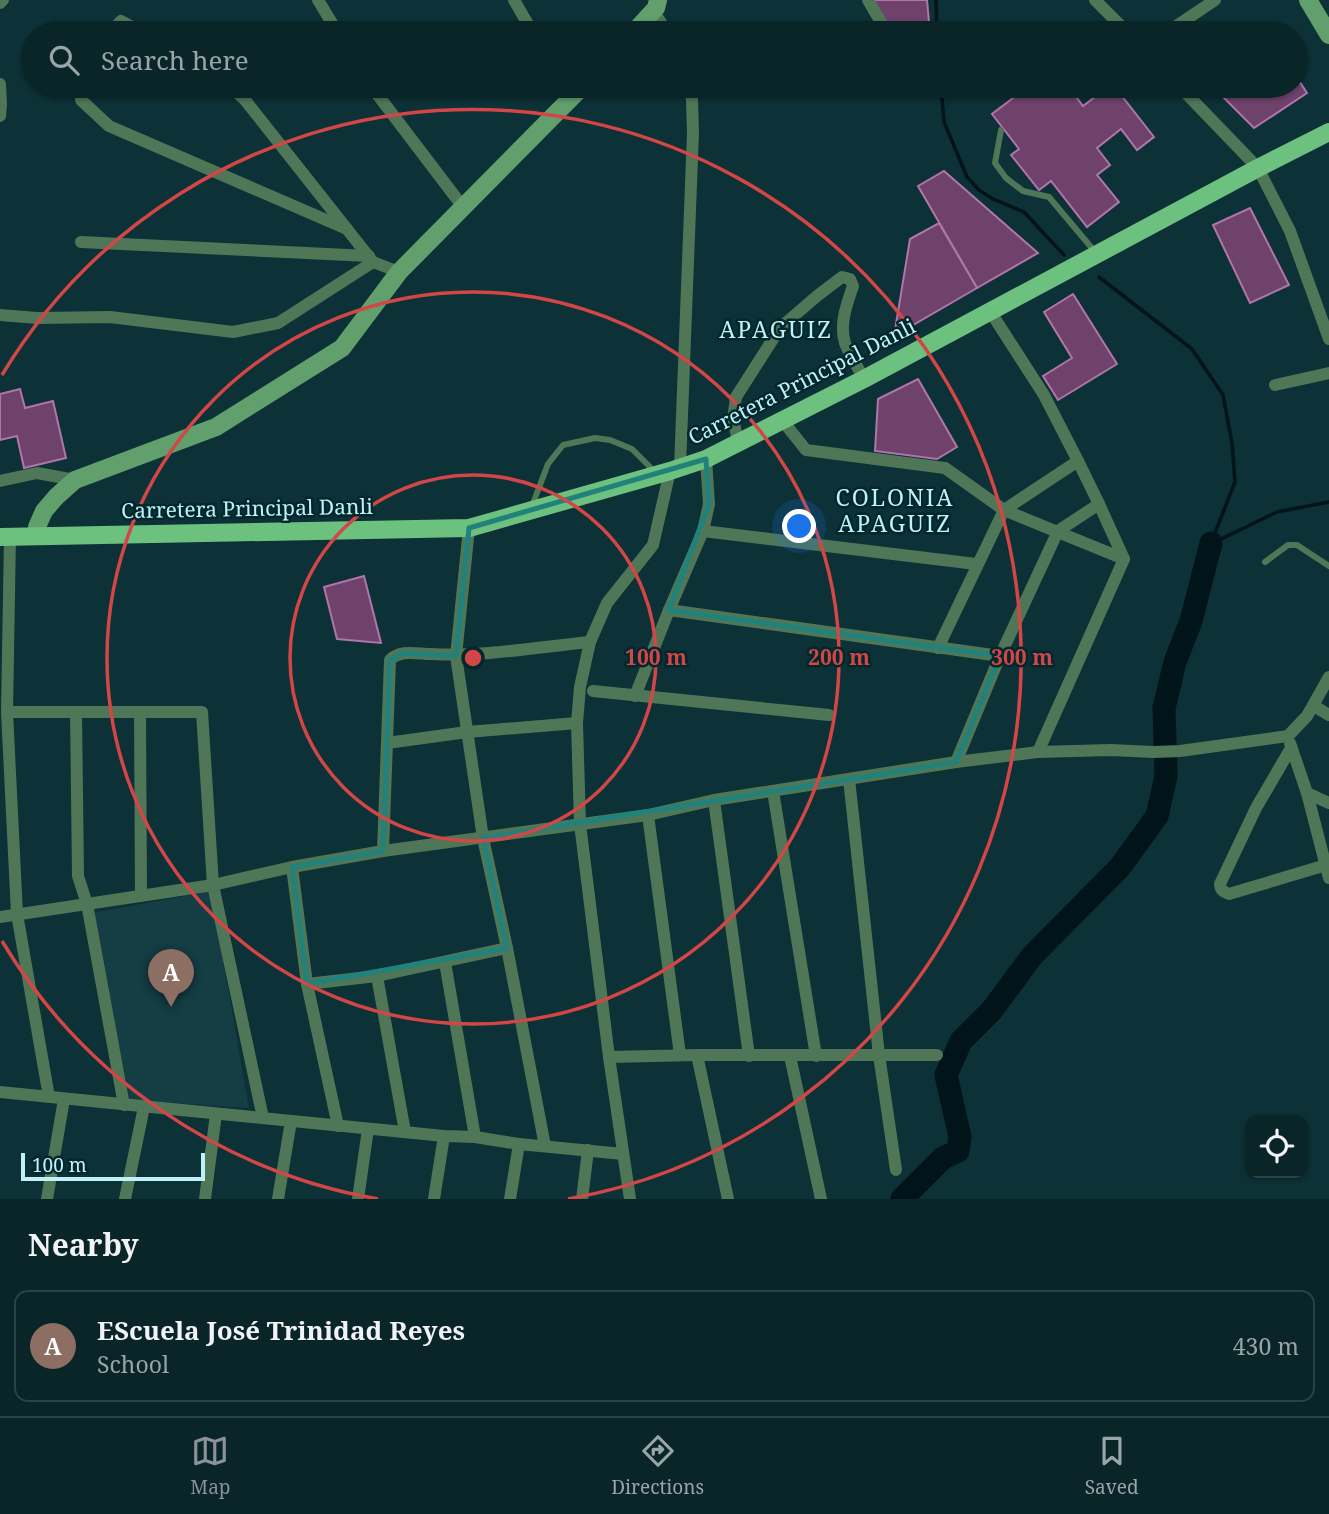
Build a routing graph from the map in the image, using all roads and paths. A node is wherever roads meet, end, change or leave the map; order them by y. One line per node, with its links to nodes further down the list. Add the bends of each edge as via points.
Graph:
1 (318, 0): 8 (street)
2 (514, 0): 9 (street)
3 (869, 0): 11 (street)
4 (1095, 0): 12 (street)
5 (1216, 0): 13 (street)
6 (1308, 0): 14 (street)
7 (659, 5): 10 (street)
8 (331, 21)
9 (526, 21)
10 (644, 21)
11 (881, 21)
12 (1116, 21)
13 (1184, 21)
14 (1329, 35)
15 (0, 84): 22 (street)
16 (81, 98): 27 (street, via 109,126)
17 (243, 98): 27 (street)
18 (380, 98): 26 (street)
19 (565, 98): 26 (street)
20 (692, 98): 44 (street)
21 (1191, 98): 25 (street)
22 (0, 116)
23 (1001, 130): 29 (lane, via 995,163 1006,178 1023,191 1049,197)
24 (1329, 132): 25 (main road, Carretera Principal Danli)
25 (1258, 168): 29 (main road, Carretera Principal Danli); 36 (street, via 1290,231)
26 (463, 207): 31 (street)
27 (347, 229): 30 (street)
28 (81, 242): 30 (street)
29 (1097, 254): 34 (main road, Carretera Principal Danli)
30 (371, 259): 31 (street); 35 (street, via 278,323 233,332 110,317)
31 (400, 272): 45 (street, via 342,348 216,427)
32 (827, 288): 33 (street); 33 (street, via 840,278 850,279 853,286); 41 (street, via 780,328 736,397 733,419)
33 (848, 302): 38 (street, via 842,327 845,343)
34 (990, 311): 38 (main road, Carretera Principal Danli); 43 (street, via 1045,395)
35 (0, 315)
36 (1329, 339)
37 (1329, 373): 39 (street)
38 (864, 379): 40 (main road, Carretera Principal Danli)
39 (1275, 386)
40 (782, 421): 41 (main road, Carretera Principal Danli); 48 (street, via 806,450 945,468)
41 (738, 442): 42 (main road, Carretera Principal Danli)
42 (706, 459): 44 (main road, Carretera Principal Danli); 51 (street, via 709,505)
43 (1078, 461): 47 (street); 48 (street)
44 (669, 471): 49 (main road, Carretera Principal Danli); 49 (lane, via 610,440 595,438 563,445 548,464); 60 (street, via 653,545 607,603)
45 (75, 480): 46 (street, via 37,473); 53 (street, via 44,510)
46 (0, 481)
47 (1099, 503): 52 (street); 55 (street)
48 (1004, 510): 52 (street); 57 (street)
49 (530, 511): 50 (main road, Carretera Principal Danli)
50 (469, 528): 53 (main road, Carretera Principal Danli); 62 (street)
51 (703, 531): 57 (street); 59 (street)
52 (1058, 531): 55 (street); 63 (street)
53 (36, 535): 54 (main road, Carretera Principal Danli)
54 (5, 536): 68 (street)
55 (1124, 559): 77 (street)
56 (1265, 562): 58 (lane, via 1288,545 1297,545)
57 (976, 564): 61 (street)
58 (1329, 566)
59 (669, 610): 61 (street); 66 (street)
60 (590, 642): 62 (street); 73 (street)
61 (938, 648): 63 (street)
62 (456, 656): 74 (street); 76 (street, via 404,653 390,660)
63 (1000, 656): 78 (street)
64 (1329, 677): 67 (street)
65 (593, 691): 66 (street)
66 (635, 696): 71 (street)
67 (1314, 706): 72 (street); 75 (street)
68 (7, 712): 69 (street); 93 (street)
69 (76, 712): 70 (street); 92 (street, via 78,876)
70 (140, 712): 90 (street, via 202,712); 91 (street)
71 (829, 715)
72 (1329, 715)
73 (577, 723): 74 (street); 85 (street)
74 (467, 732): 76 (street); 86 (street)
75 (1289, 742): 77 (street, via 1180,751); 81 (street); 89 (street, via 1220,887 1229,894)
76 (387, 743): 87 (street)
77 (1038, 752): 78 (street)
78 (956, 762): 79 (street)
79 (849, 779): 80 (street); 102 (street)
80 (773, 791): 82 (street); 105 (street)
81 (1307, 793): 83 (street); 89 (street)
82 (714, 800): 84 (street); 101 (street)
83 (1329, 803)
84 (648, 815): 85 (street); 99 (street)
85 (580, 824): 86 (street); 106 (street)
86 (483, 838): 87 (street); 95 (street)
87 (383, 851): 88 (street)
88 (292, 867): 90 (street); 98 (street)
89 (1327, 871)
90 (213, 885): 91 (street); 113 (street)
91 (141, 896): 92 (street)
92 (87, 904): 93 (street); 110 (street)
93 (17, 914): 94 (street); 108 (street)
94 (0, 917)
95 (508, 948): 96 (street); 121 (street)
96 (445, 962): 97 (street); 119 (street)
97 (377, 976): 98 (street); 117 (street)
98 (307, 984): 115 (street)
99 (681, 1055): 100 (street); 106 (street)
100 (698, 1055): 101 (street); 134 (street)
101 (749, 1055): 104 (street)
102 (879, 1055): 103 (street); 105 (street); 124 (street)
103 (937, 1055)
104 (790, 1056): 105 (street); 135 (street)
105 (816, 1056)
106 (608, 1057): 123 (street)
107 (0, 1093): 108 (street)
108 (49, 1097): 109 (street)
109 (64, 1099): 110 (street); 125 (street)
110 (124, 1105): 111 (street)
111 (144, 1107): 112 (street); 126 (street)
112 (216, 1114): 113 (street); 127 (street)
113 (263, 1118): 114 (street)
114 (291, 1121): 115 (street); 128 (street)
115 (338, 1126): 116 (street)
116 (368, 1129): 117 (street); 129 (street)
117 (405, 1132): 118 (street)
118 (444, 1136): 119 (street); 130 (street)
119 (475, 1137): 120 (street)
120 (519, 1143): 121 (street); 131 (street)
121 (545, 1146): 122 (street)
122 (587, 1150): 123 (street); 132 (street)
123 (623, 1154): 133 (street)
124 (896, 1170)
125 (47, 1199)
126 (125, 1199)
127 (205, 1199)
128 (278, 1199)
129 (358, 1199)
130 (434, 1199)
131 (510, 1199)
132 (582, 1199)
133 (630, 1199)
134 (728, 1199)
135 (821, 1199)

